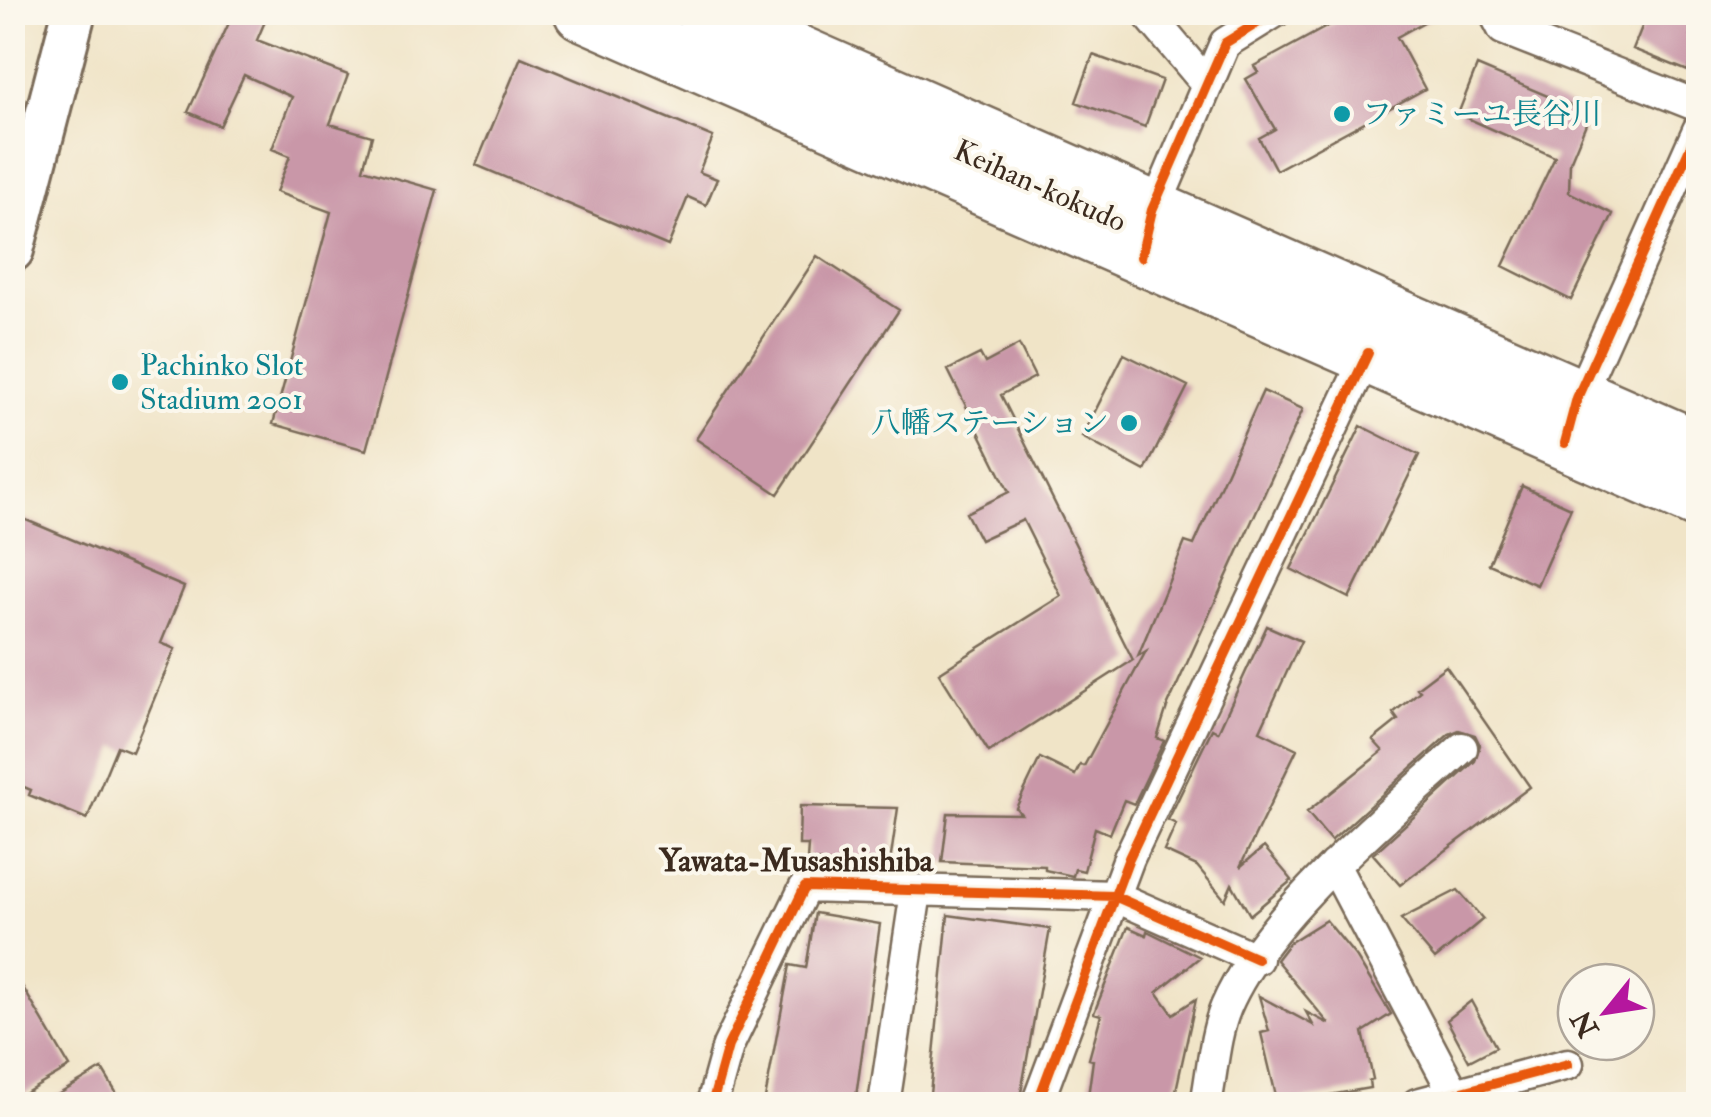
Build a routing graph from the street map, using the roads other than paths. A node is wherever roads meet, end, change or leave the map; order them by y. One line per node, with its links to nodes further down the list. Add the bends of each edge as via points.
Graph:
1 (74, 12): 11 (main road)
2 (582, 12): 10 (highway, Keihan-kokudo)
3 (704, 12): 10 (highway, Keihan-kokudo)
4 (1146, 12): 7 (street)
5 (1275, 12): 7 (street, via 1225,43)
6 (1494, 12): 8 (street, via 1503,28)
7 (1205, 82): 10 (street)
8 (1698, 106)
9 (1698, 130): 13 (street)
10 (1147, 234): 12 (highway, Keihan-kokudo); 13 (highway, Keihan-kokudo)
11 (12, 250)
12 (1368, 353): 13 (highway, Keihan-kokudo); 19 (street)
13 (1571, 420): 14 (highway, Keihan-kokudo); 15 (highway, Keihan-kokudo)
14 (1698, 449)
15 (1698, 500)
16 (1462, 748): 17 (street)
17 (1334, 865): 20 (street); 22 (street)
18 (916, 892): 19 (street); 23 (street, via 805,887 728,1046); 24 (street)
19 (1114, 896): 20 (street); 25 (street)
20 (1257, 959): 26 (street, via 1226,1008)
21 (1568, 1064): 22 (street)
22 (1455, 1094): 27 (street)
23 (712, 1104)
24 (884, 1104)
25 (1037, 1104)
26 (1206, 1104)
27 (1417, 1104)

